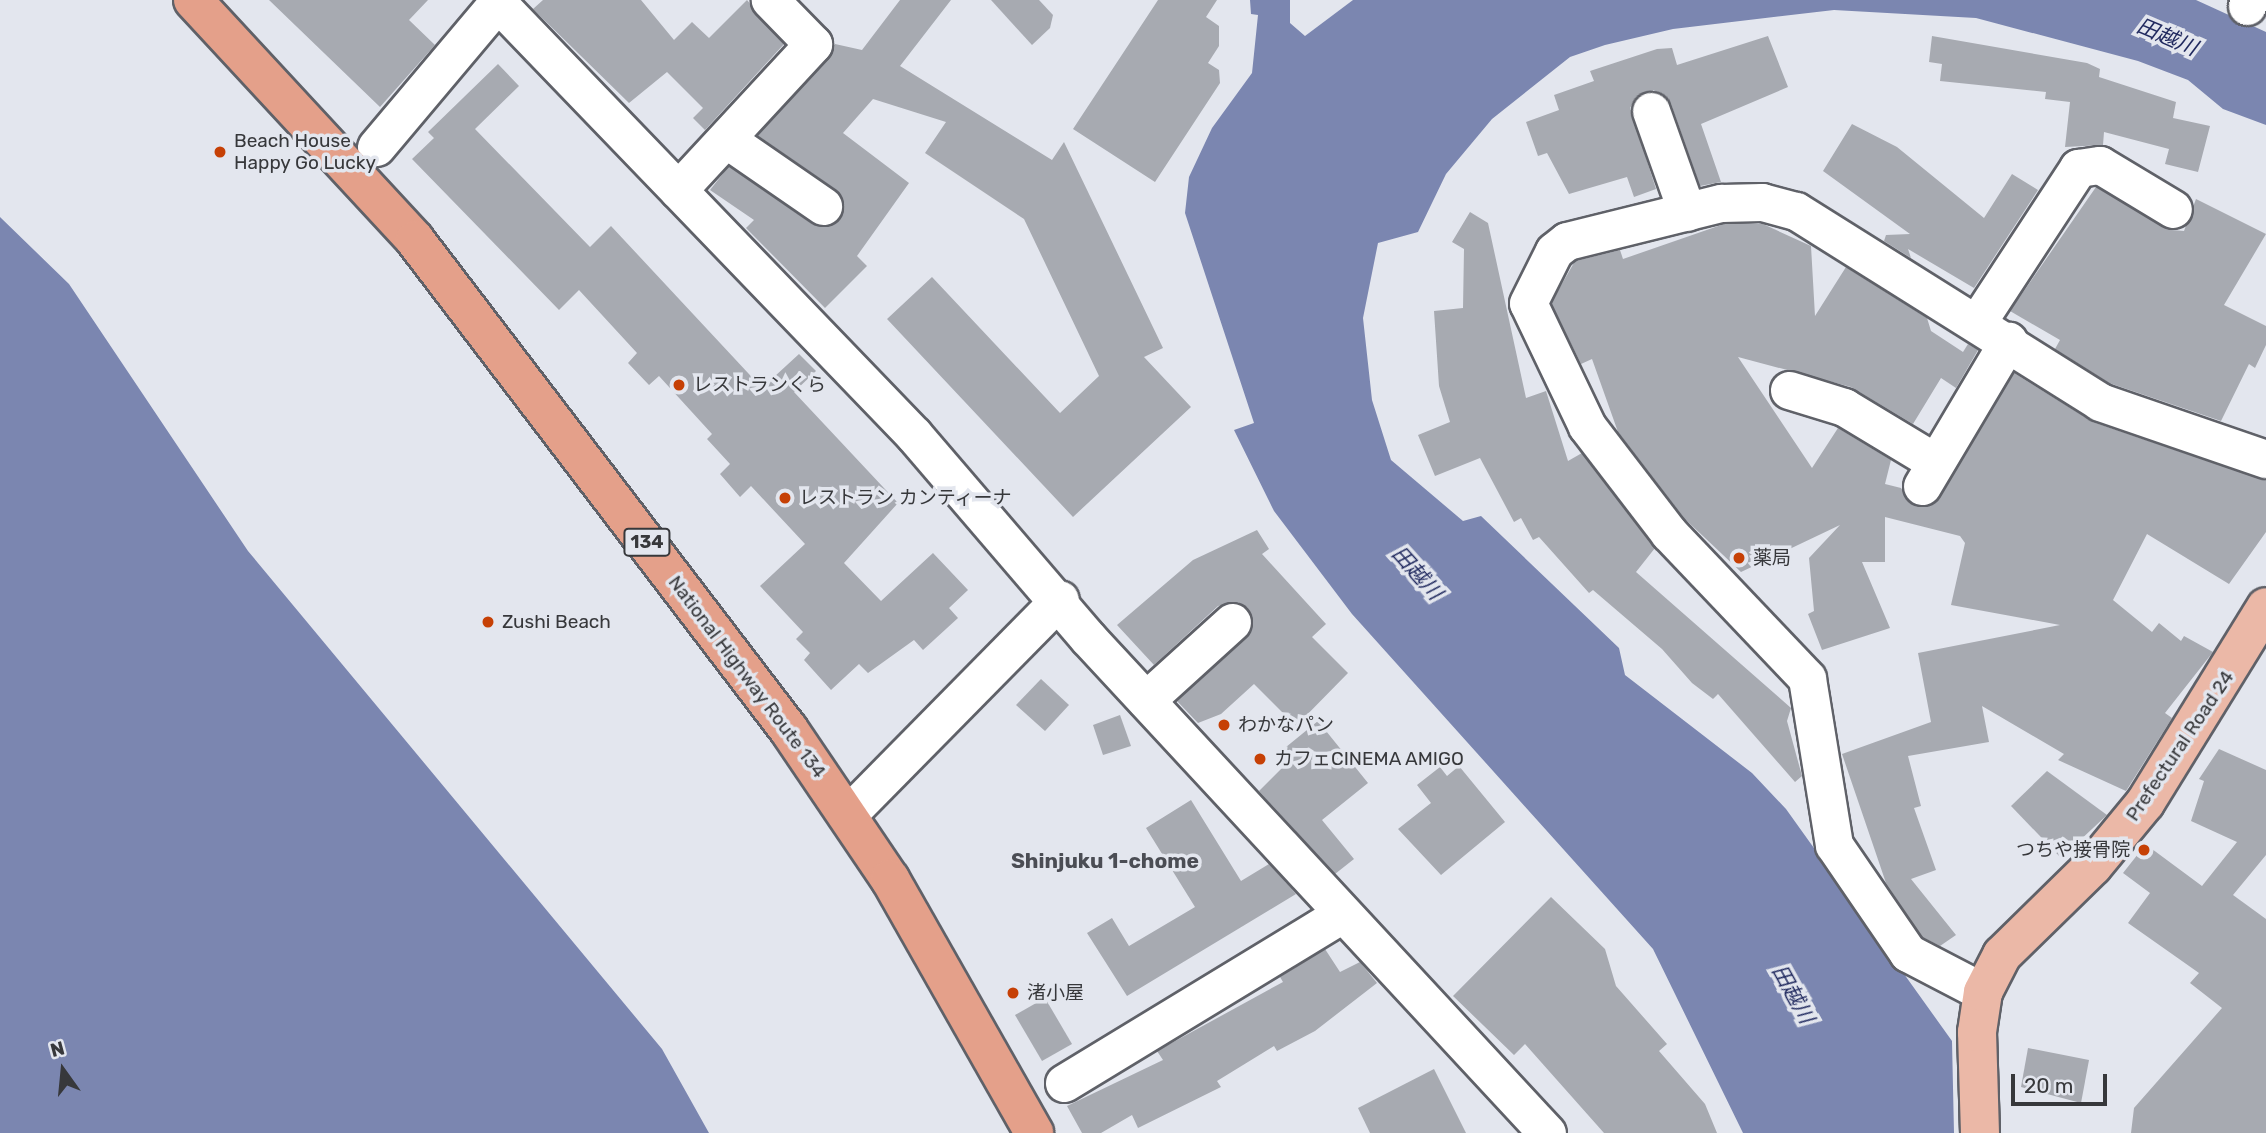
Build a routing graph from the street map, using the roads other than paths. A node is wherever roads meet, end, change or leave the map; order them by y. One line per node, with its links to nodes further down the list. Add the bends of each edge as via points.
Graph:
1 (193, 0): 18 (highway, National Highway Route 134 / 134, via 415,240)
2 (769, 0): 5 (street, via 813,44)
3 (497, 1): 6 (street); 7 (street)
4 (1651, 111): 10 (street)
5 (726, 139): 7 (street); 8 (street)
6 (376, 147)
7 (678, 190): 14 (street)
8 (823, 206)
9 (2174, 209): 11 (street, via 2100,165 2078,167)
10 (1687, 212): 11 (street, via 1762,202 1796,211); 20 (street, via 1567,242 1554,251 1528,303 1587,426 1669,533 1807,678 1834,845 1908,953)
11 (1993, 331): 12 (street, via 1928,474 1844,407); 13 (street, via 2101,402)
12 (1789, 390)
13 (2266, 459)
14 (1060, 599): 17 (street); 18 (street)
15 (2266, 607): 20 (main road, Prefectural Road 24, via 2145,803 2093,866 2002,955)
16 (1232, 622): 17 (street)
17 (1146, 700): 19 (street)
18 (847, 815): 22 (highway, National Highway Route 134 / 134, via 975,1019)
19 (1342, 914): 21 (street); 23 (street)
20 (1983, 992): 24 (main road, Prefectural Road 24, via 1977,1032)
21 (1064, 1083)
22 (1034, 1133)
23 (1547, 1133)
24 (1980, 1133)

